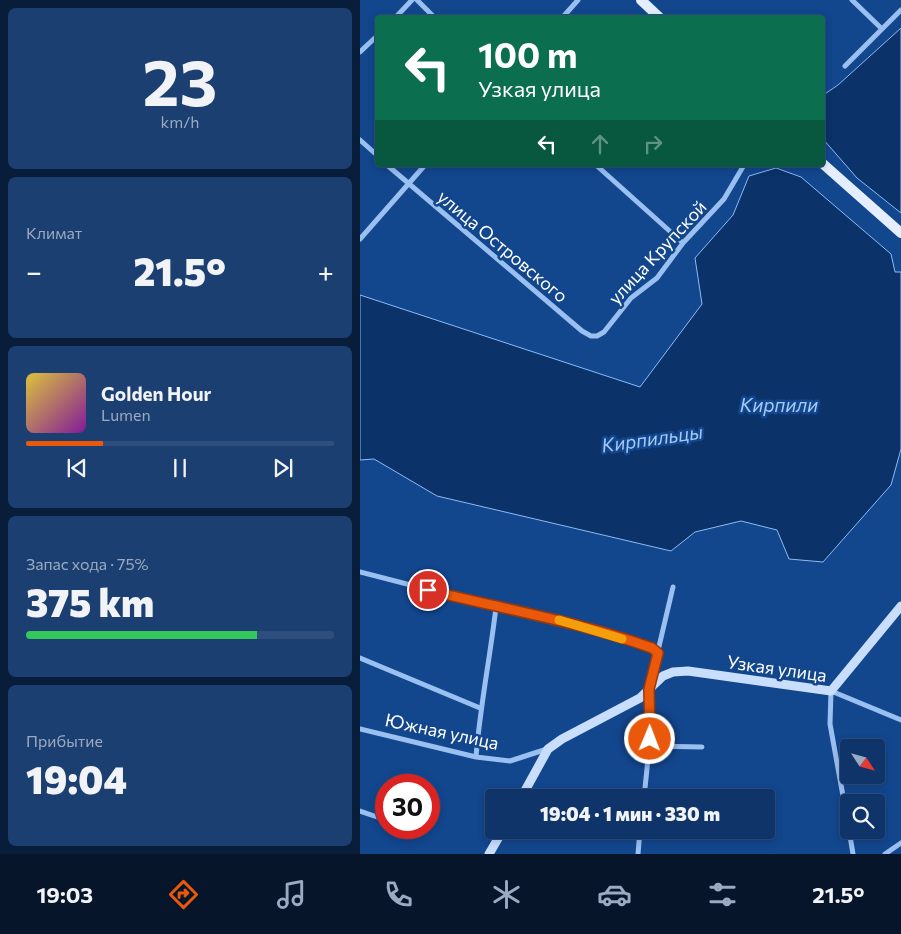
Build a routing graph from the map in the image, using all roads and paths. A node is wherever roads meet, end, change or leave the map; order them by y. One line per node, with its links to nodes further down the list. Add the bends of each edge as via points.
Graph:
1 (412, 0): 7 (street)
2 (417, 0): 8 (street)
3 (578, 0): 9 (street)
4 (641, 0): 10 (main road)
5 (852, 0): 11 (street)
6 (901, 10): 11 (street)
7 (398, 15)
8 (432, 15)
9 (565, 15)
10 (657, 15)
11 (882, 29): 14 (street)
12 (375, 38): 13 (street)
13 (360, 52)
14 (845, 66)
15 (360, 140): 16 (street)
16 (375, 153)
17 (825, 166): 23 (main road)
18 (389, 167): 22 (street, улица Островского)
19 (423, 167): 22 (street)
20 (598, 167): 25 (street)
21 (743, 167): 25 (street, улица Крупской, via 724,199)
22 (408, 184): 24 (street); 26 (street, улица Островского, via 582,331 591,336)
23 (901, 233)
24 (360, 238)
25 (683, 243): 26 (street, улица Крупской, via 657,278 631,298)
26 (604, 332)
27 (360, 572): 30 (street)
28 (672, 587): 31 (street)
29 (901, 606): 34 (main road)
30 (496, 608): 31 (street, via 554,619); 35 (street)
31 (658, 653): 33 (street)
32 (360, 658): 35 (street)
33 (649, 689): 34 (main road, Узкая улица, via 668,673 688,672); 38 (street); 40 (main road, Южная улица, via 640,698)
34 (831, 691): 36 (street, Узкая улица); 44 (street, via 830,724)
35 (480, 708): 41 (street)
36 (901, 720)
37 (360, 729): 41 (street, Южная улица)
38 (649, 746): 39 (street); 43 (street)
39 (702, 747)
40 (548, 749): 41 (street, Южная улица, via 510,761); 42 (main road)
41 (476, 757)
42 (526, 789)
43 (645, 789)
44 (843, 794)
45 (360, 811): 46 (street)
46 (375, 816)
47 (498, 839): 51 (main road)
48 (639, 839): 52 (street)
49 (850, 839): 53 (street)
50 (901, 843): 54 (street)
51 (489, 854)
52 (638, 854)
53 (852, 854)
54 (885, 854)

